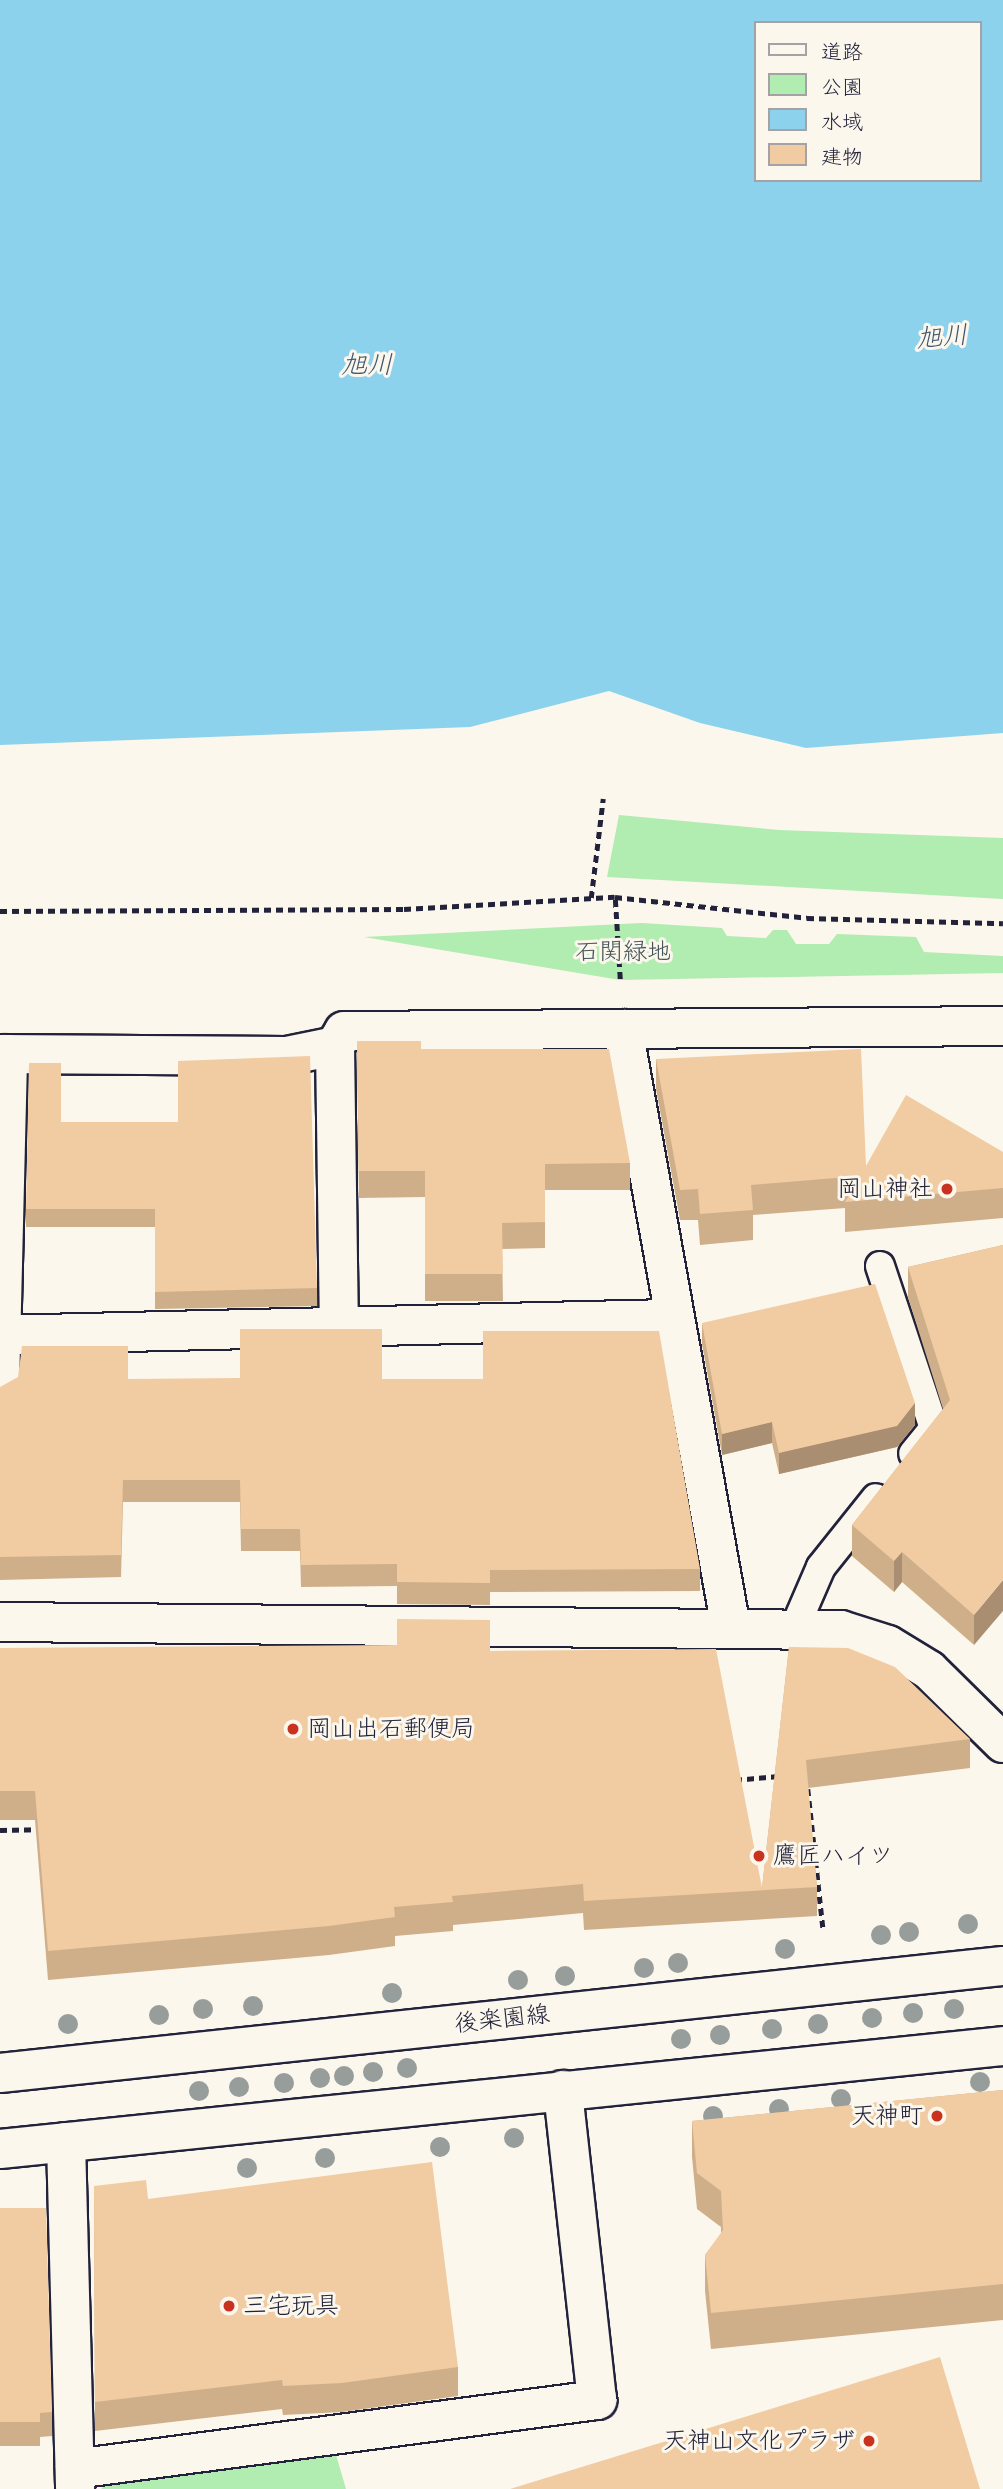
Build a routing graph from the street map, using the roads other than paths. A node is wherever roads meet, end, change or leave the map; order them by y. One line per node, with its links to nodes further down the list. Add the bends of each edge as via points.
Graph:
1 (1003, 1026): 2 (street)
2 (624, 1028): 3 (street); 6 (street)
3 (339, 1038): 4 (street, via 286,1056); 7 (street)
4 (4, 1054): 8 (street)
5 (880, 1266): 11 (lane, via 934,1428 821,1567)
6 (671, 1319): 7 (street); 12 (street)
7 (339, 1331): 8 (street)
8 (0, 1335): 9 (street)
9 (0, 1387)
10 (0, 1622): 12 (street)
11 (795, 1627): 12 (street); 13 (street, via 841,1630 888,1645 929,1670)
12 (731, 1628)
13 (1003, 1743)
14 (1003, 1966): 16 (street, 後楽園線)
15 (1003, 2046): 17 (street)
16 (0, 2073)
17 (562, 2091): 18 (street); 20 (street, via 597,2400)
18 (65, 2142): 19 (street); 20 (street)
19 (0, 2149)
20 (75, 2479)

